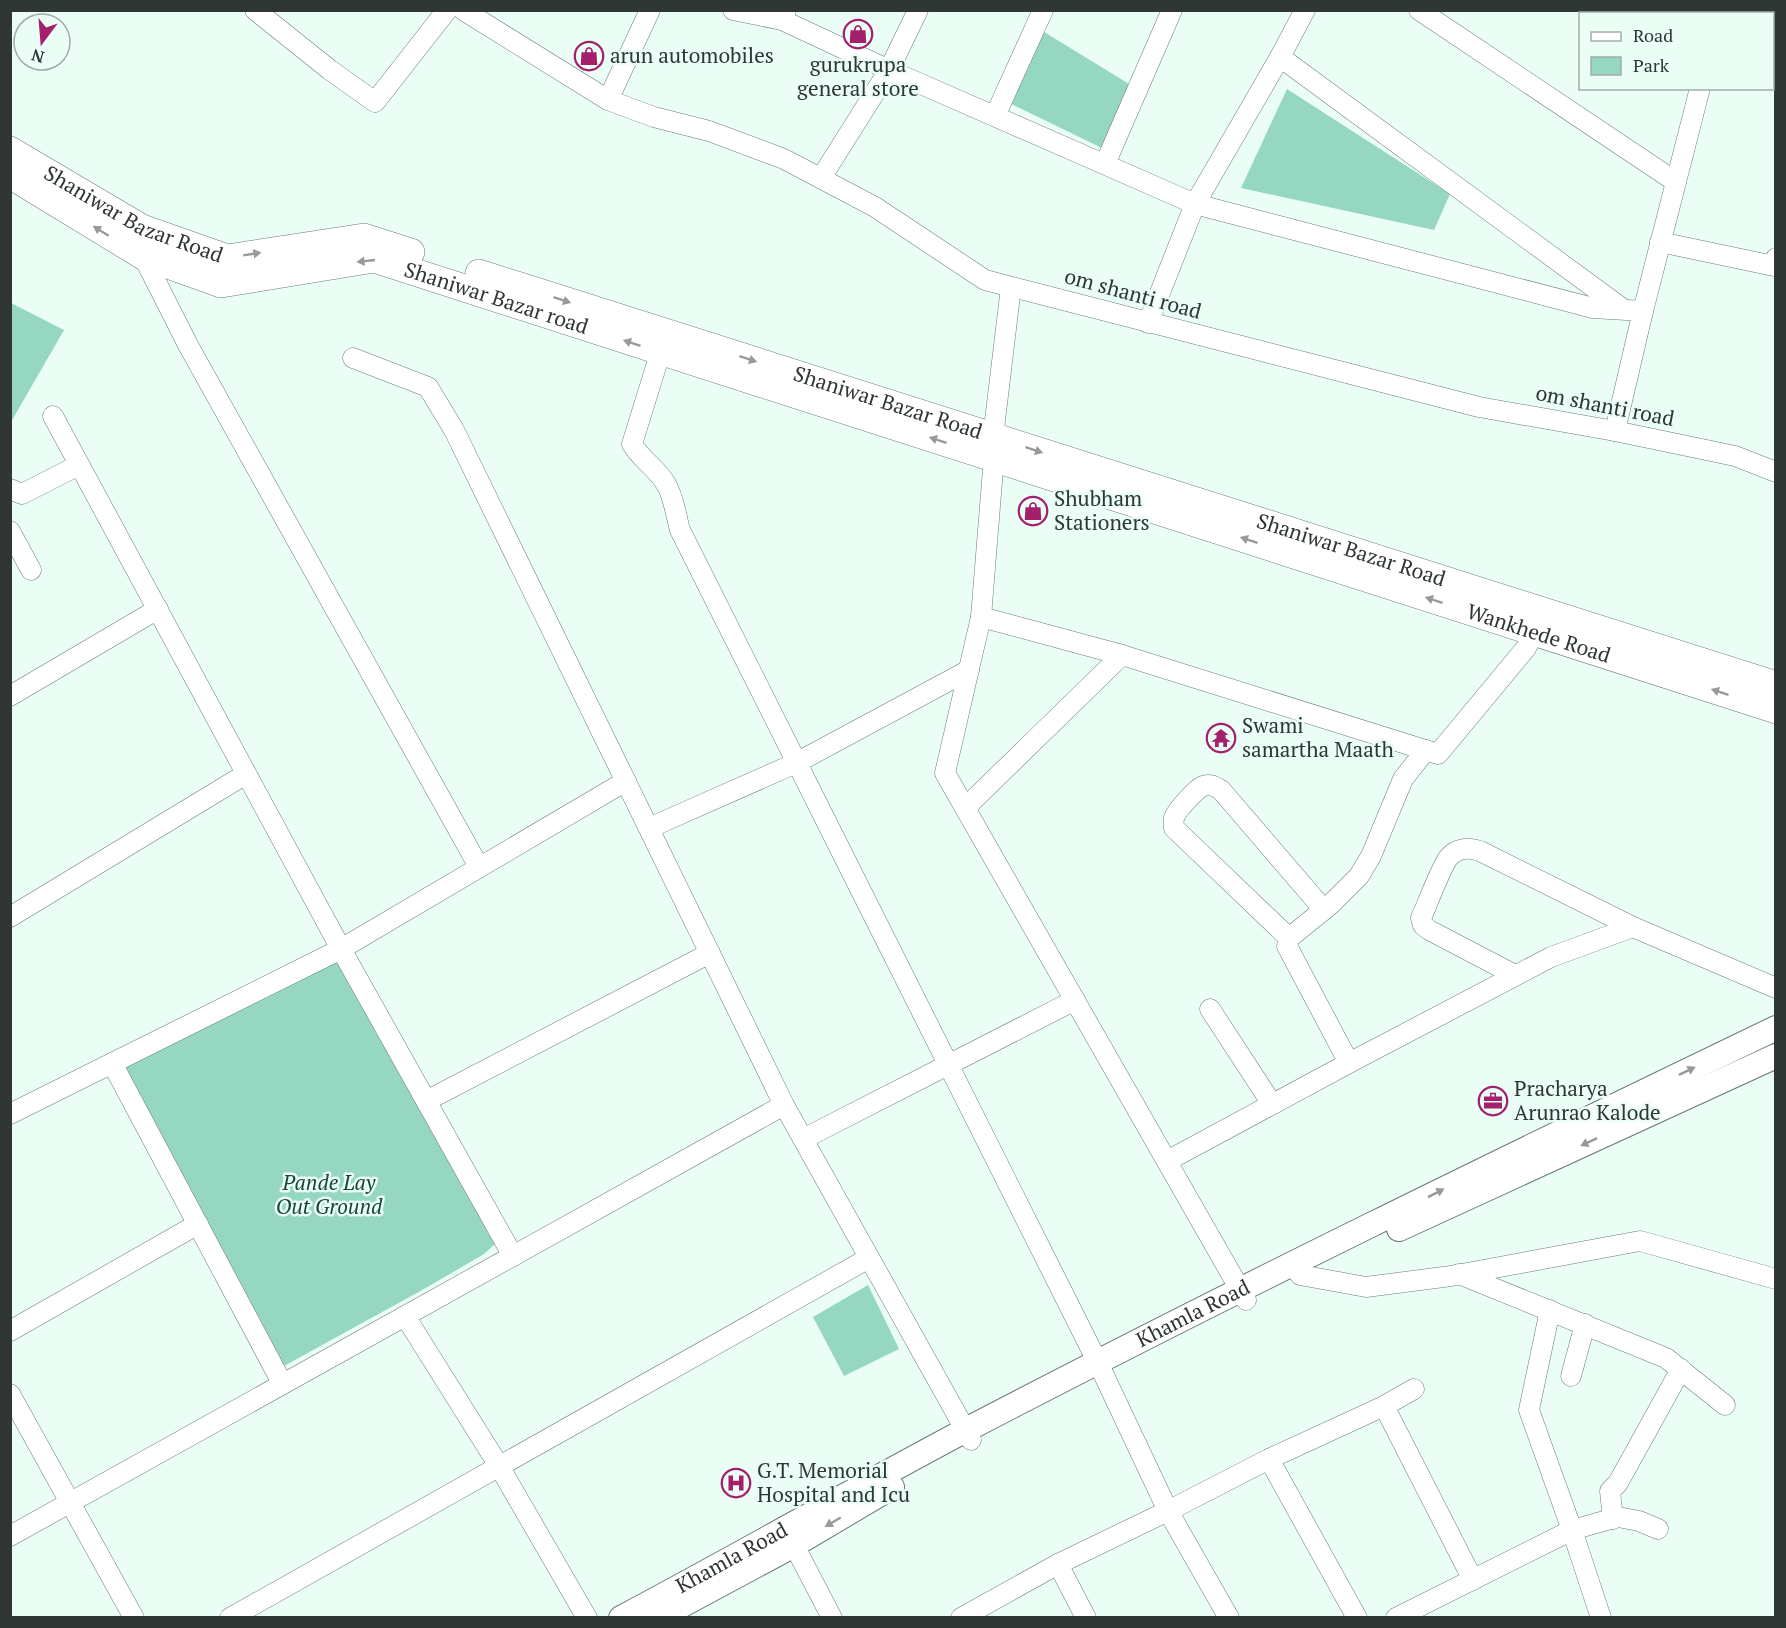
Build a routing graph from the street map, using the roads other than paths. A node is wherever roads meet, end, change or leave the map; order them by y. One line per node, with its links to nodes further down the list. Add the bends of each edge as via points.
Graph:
1 (255, 10): 2 (street, via 375,102)
2 (447, 10)
3 (463, 10): 15 (street, om shanti road)
4 (650, 10): 15 (street)
5 (733, 10): 11 (street)
6 (918, 10): 13 (street)
7 (1043, 10): 16 (street)
8 (1172, 10): 18 (street)
9 (1305, 10): 12 (street)
10 (1419, 10): 21 (street)
11 (784, 15): 13 (street)
12 (1280, 57): 22 (street); 27 (street)
13 (889, 70): 16 (street); 20 (street)
14 (1699, 90): 21 (street)
15 (608, 100): 20 (street, om shanti road, via 709,131 784,159)
16 (995, 116): 18 (street)
17 (10, 150): 30 (main road, Shaniwar Bazar Road, one-way to 30, via 142,228 227,258 364,237)
18 (1105, 164): 22 (street)
19 (10, 175): 24 (main road, Shaniwar Bazar road, one-way to 19)
20 (821, 178): 26 (street, om shanti road, via 875,207 985,280)
21 (1676, 182): 23 (street)
22 (1195, 204): 27 (street, via 1593,308); 29 (street)
23 (1660, 242): 25 (street); 28 (street)
24 (143, 256): 30 (main road, Shaniwar Bazar road, one-way to 24, via 374,259 221,284); 55 (street, via 194,355)
25 (1775, 263)
26 (1011, 287): 29 (street, om shanti road); 34 (street)
27 (1623, 309): 28 (street)
28 (1643, 310): 33 (street)
29 (1148, 323): 33 (street, om shanti road, via 1479,407)
30 (664, 343): 34 (main road, Shaniwar Bazar road); 49 (street, via 632,444 640,458 652,465 668,486 680,530)
31 (353, 358): 51 (street, via 428,387 454,430)
32 (53, 416): 35 (street)
33 (1615, 430): 36 (street, om shanti road, via 1735,456)
34 (993, 447): 41 (street); 42 (main road, Wankhede Road, one-way to 34); 45 (main road, Shaniwar Bazar Road, one-way to 45)
35 (79, 465): 37 (street); 40 (street)
36 (1776, 472)
37 (14, 495)
38 (10, 531): 39 (street)
39 (31, 570)
40 (158, 609): 46 (street); 50 (street)
41 (981, 617): 43 (street); 44 (street)
42 (1534, 632): 47 (main road, Wankhede Road, one-way to 42); 48 (street, via 1526,648 1438,754)
43 (1122, 655): 48 (street); 52 (street)
44 (969, 670): 49 (street); 52 (street, via 945,773)
45 (1776, 685)
46 (10, 696)
47 (1776, 710)
48 (1426, 750): 56 (street, via 1403,779 1359,876)
49 (796, 763): 53 (street); 70 (street)
50 (246, 774): 57 (street); 60 (street)
51 (626, 781): 53 (street); 55 (street)
52 (965, 808): 64 (street)
53 (649, 828): 61 (street)
54 (1168, 832): 59 (street, via 1271,932)
55 (479, 867): 60 (street)
56 (1324, 910): 59 (street); 59 (street, via 1221,790 1212,785 1199,789 1177,811 1174,828)
57 (10, 917)
58 (1633, 927): 62 (street, via 1551,957); 62 (street, via 1480,851 1461,849 1448,857 1421,918 1423,925); 63 (street)
59 (1288, 942): 69 (street)
60 (341, 949): 68 (street); 71 (street)
61 (710, 953): 71 (street); 73 (street)
62 (1515, 975): 69 (street)
63 (1776, 988)
64 (1075, 1000): 70 (street); 76 (street)
65 (1210, 1009): 72 (street)
66 (1776, 1028): 83 (street, Khamla Road, one-way to 66, via 1525,1149)
67 (1776, 1056): 81 (street, Khamla Road, one-way to 81)
68 (112, 1063): 74 (street); 77 (street)
69 (1349, 1063): 72 (street)
70 (949, 1065): 75 (street); 88 (street)
71 (426, 1101): 78 (street)
72 (1272, 1104): 76 (street)
73 (784, 1105): 75 (street); 78 (street)
74 (10, 1114)
75 (803, 1139): 79 (street)
76 (1167, 1161): 83 (street)
77 (198, 1224): 87 (street); 91 (street)
78 (513, 1256): 85 (street)
79 (869, 1258): 96 (street); 98 (street)
80 (1459, 1274): 81 (street, via 1366,1287); 82 (street, via 1640,1241); 84 (street)
81 (1300, 1275): 83 (street, Khamla Road)
82 (1776, 1279)
83 (1243, 1295): 88 (street, Khamla Road)
84 (1550, 1310): 86 (street); 103 (street, via 1529,1410)
85 (405, 1316): 91 (street); 98 (street)
86 (1585, 1324): 89 (street, via 1666,1358); 90 (street)
87 (10, 1330)
88 (1100, 1366): 96 (street, Khamla Road); 100 (street)
89 (1681, 1369): 94 (street); 101 (street, via 1610,1491)
90 (1571, 1376)
91 (282, 1383): 99 (street)
92 (1414, 1389): 95 (street)
93 (10, 1394): 99 (street)
94 (1725, 1405)
95 (1384, 1406): 97 (street); 107 (street)
96 (969, 1436): 105 (street, Khamla Road, one-way to 105); 111 (street, Khamla Road)
97 (1269, 1459): 100 (street); 117 (street)
98 (499, 1466): 109 (street); 110 (street)
99 (69, 1502): 104 (street); 108 (street)
100 (1168, 1511): 106 (street); 116 (street)
101 (1613, 1519): 102 (street, via 1639,1521); 103 (street)
102 (1658, 1529)
103 (1572, 1530): 107 (street); 119 (street)
104 (10, 1536)
105 (794, 1545): 112 (street, Khamla Road); 113 (street)
106 (1058, 1564): 114 (street); 115 (street)
107 (1473, 1580): 118 (street)
108 (134, 1617)
109 (230, 1617)
110 (587, 1617)
111 (621, 1617)
112 (658, 1617)
113 (832, 1617)
114 (961, 1617)
115 (1086, 1617)
116 (1229, 1617)
117 (1357, 1617)
118 (1396, 1617)
119 (1601, 1617)

